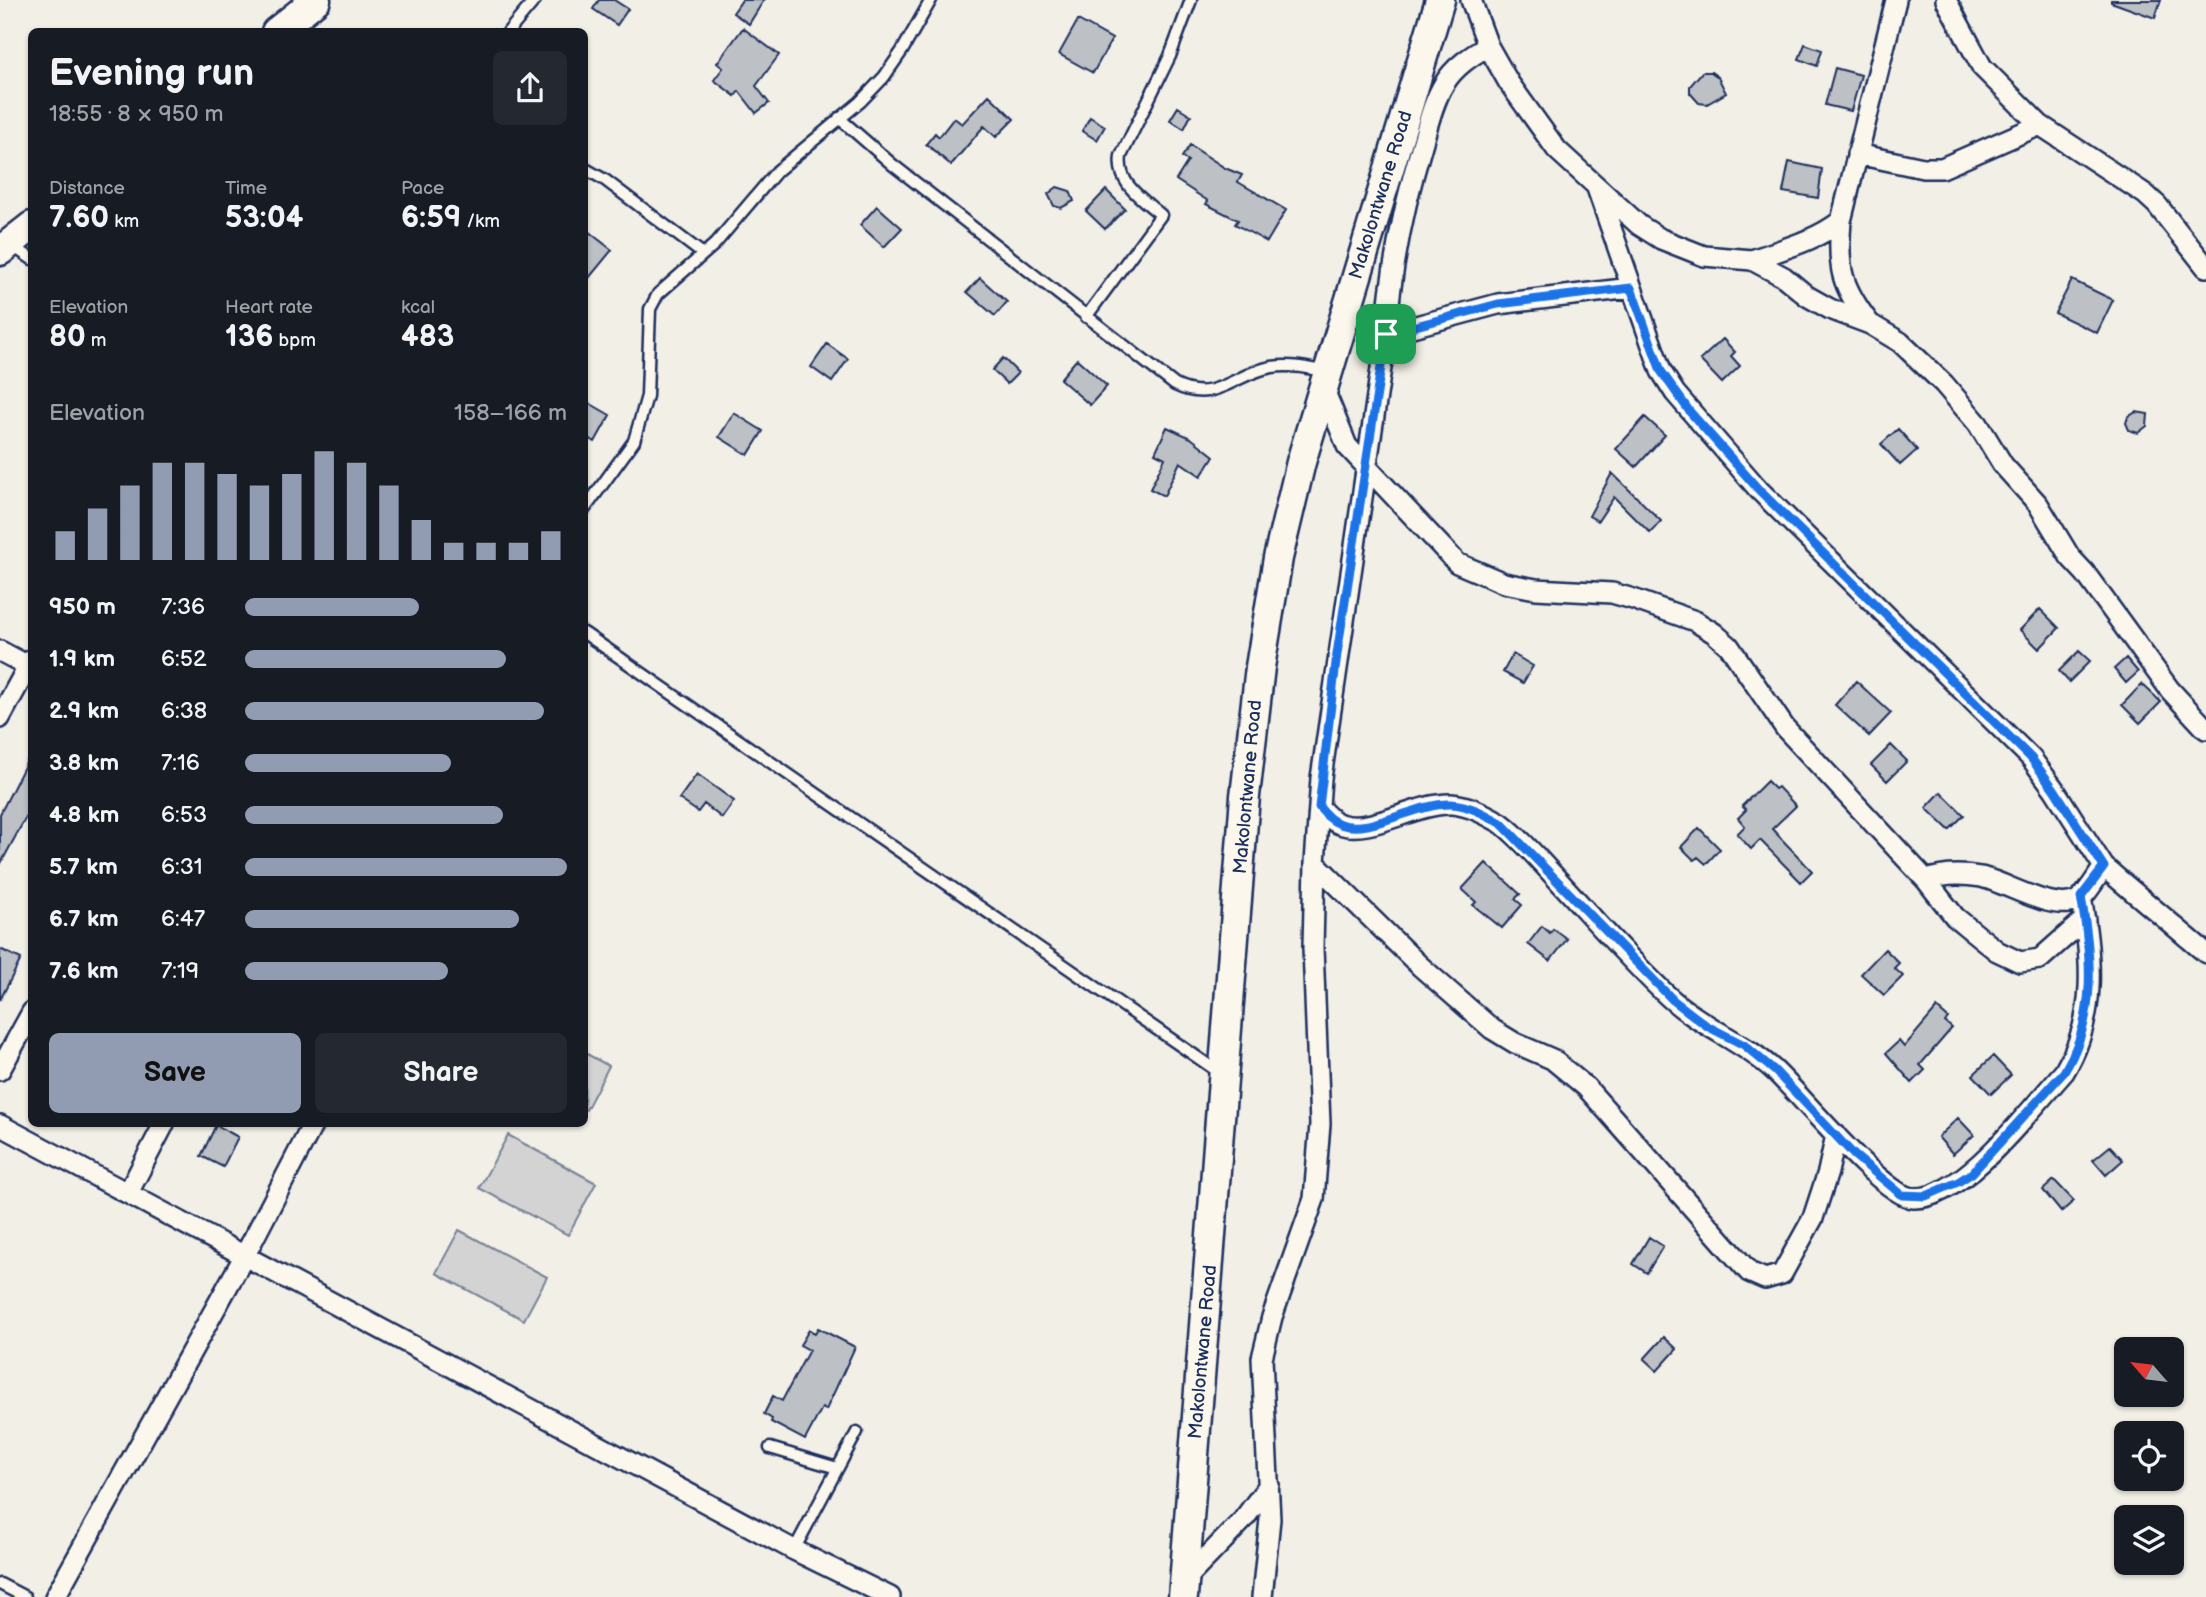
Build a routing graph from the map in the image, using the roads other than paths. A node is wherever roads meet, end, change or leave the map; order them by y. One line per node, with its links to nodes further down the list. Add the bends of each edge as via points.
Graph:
1 (316, 0): 9 (main road)
2 (535, 0): 10 (lane)
3 (931, 0): 14 (lane, via 884,77)
4 (1191, 0): 24 (lane, via 1119,169 1124,181 1161,215)
5 (1440, 0): 12 (main road, Makolontwane Road)
6 (1471, 0): 11 (street)
7 (1896, 0): 16 (street)
8 (1947, 0): 15 (street, via 1982,67)
9 (281, 28)
10 (511, 28)
11 (1488, 46): 13 (street, via 1457,67); 18 (street, via 1531,117 1557,150)
12 (1422, 61): 13 (street); 27 (main road, Makolontwane Road)
13 (1436, 102): 26 (street, via 1396,244)
14 (839, 118): 20 (lane, via 777,171); 24 (lane)
15 (2040, 125): 16 (street, via 1942,168); 22 (street, via 2146,194)
16 (1857, 154): 19 (street)
17 (588, 170): 20 (lane)
18 (1597, 187): 21 (street, via 1639,225 1672,244 1704,256); 23 (street)
19 (1840, 221): 21 (street, via 1807,241); 25 (street, via 1838,258 1843,281)
20 (703, 254): 29 (lane, via 658,294 650,309 647,396 638,429 622,460)
21 (1752, 260): 25 (street, via 1830,309)
22 (2206, 267)
23 (1631, 288): 26 (street, via 1498,304); 38 (street, via 1661,371 1675,393 1759,490 2031,758)
24 (1086, 317): 27 (lane, via 1189,391 1203,393 1272,367 1291,365)
25 (1870, 324): 35 (street, via 1900,342 1978,424 2003,465 2038,504 2070,557 2170,690)
26 (1386, 334): 28 (street)
27 (1325, 379): 28 (street, via 1347,446); 45 (main road, Makolontwane Road, via 1278,558 1260,667 1245,796)
28 (1367, 468): 36 (street, via 1337,654); 39 (street, via 1457,563 1480,574 1536,589 1612,593 1695,621 1714,633 1729,646 1785,728)
29 (588, 504)
30 (588, 636): 45 (lane)
31 (0, 651): 32 (street)
32 (28, 663)
33 (28, 668): 34 (street)
34 (0, 718)
35 (2206, 729)
36 (1319, 807): 37 (street); 49 (street, via 1332,821 1350,827 1412,809 1450,804 1501,823 1663,991 1707,1026 1744,1045)
37 (1315, 863): 49 (street, via 1492,1029 1552,1059 1586,1087 1749,1272 1765,1279 1782,1274 1814,1218); 55 (street, via 1313,948 1320,1124 1314,1199 1262,1358)
38 (2104, 867): 40 (street); 42 (street)
39 (1926, 880): 40 (street, via 1983,878 2052,902 2068,903); 41 (street, via 1955,916 2013,960 2031,961 2048,955)
40 (2081, 897): 41 (street)
41 (2085, 919): 49 (street, via 2090,996 2075,1053 2064,1072 1972,1173 1926,1196 1902,1195)
42 (2206, 953)
43 (28, 1019): 44 (street)
44 (0, 1070)
45 (1224, 1075): 58 (main road, Makolontwane Road)
46 (0, 1125): 50 (street)
47 (162, 1127): 50 (street)
48 (311, 1127): 51 (street)
49 (1836, 1135)
50 (128, 1193): 51 (street)
51 (245, 1255): 56 (street); 60 (street)
52 (857, 1432): 54 (lane)
53 (771, 1448): 54 (lane)
54 (837, 1468): 56 (lane)
55 (1269, 1485): 58 (street); 62 (street)
56 (794, 1550): 61 (street)
57 (0, 1584): 59 (lane)
58 (1183, 1589)
59 (24, 1597)
60 (55, 1597)
61 (890, 1597)
62 (1262, 1597)

